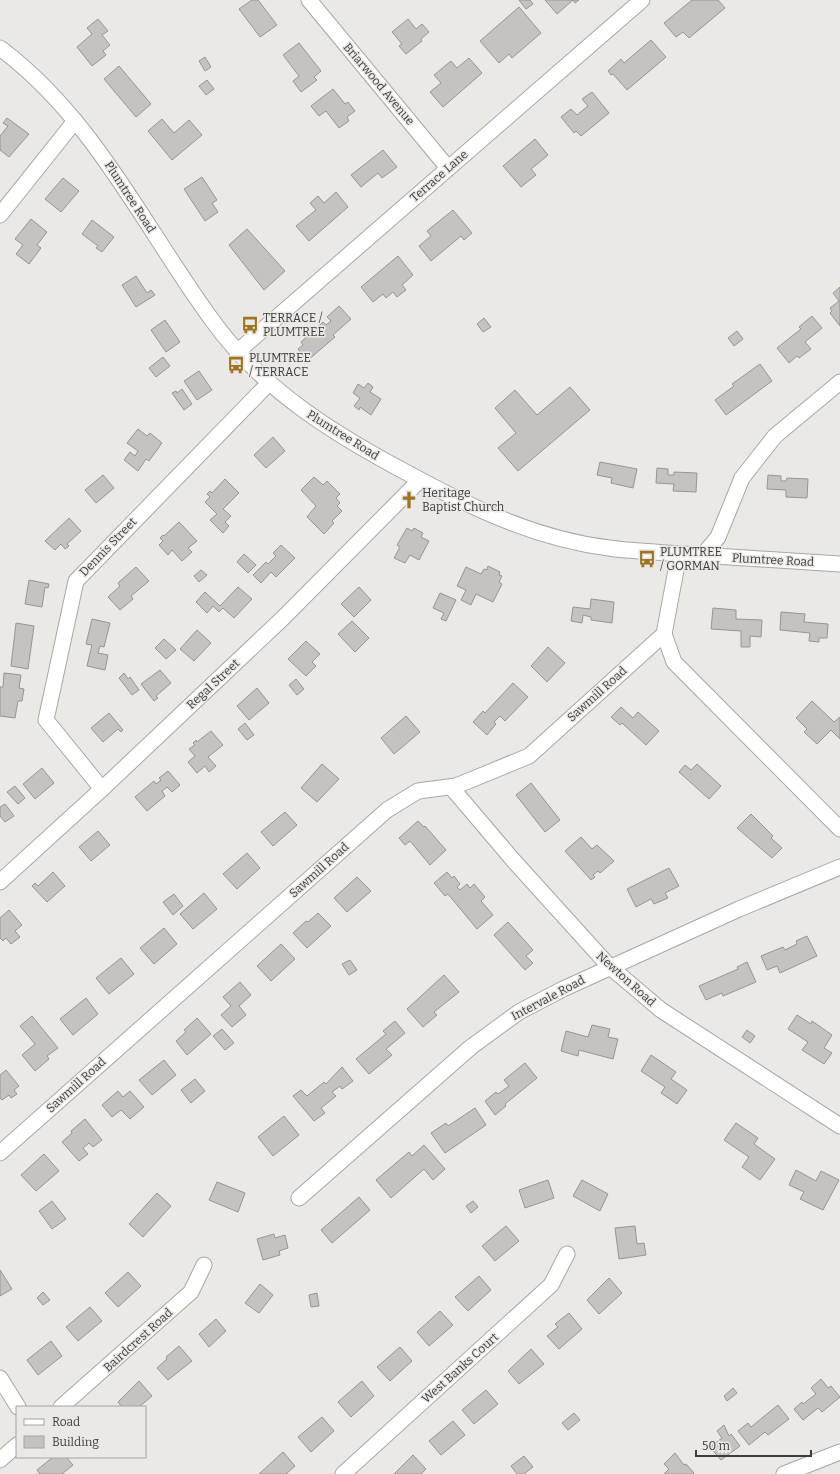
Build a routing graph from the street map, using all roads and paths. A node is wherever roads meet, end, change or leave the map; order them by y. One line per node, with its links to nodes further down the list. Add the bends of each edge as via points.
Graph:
1 (309, 0): 5 (street, Briarwood Avenue)
2 (642, 0): 5 (street, Terrace Lane)
3 (0, 48): 4 (street, Plumtree Road, via 42,83)
4 (75, 121): 6 (street); 7 (street, Plumtree Road, via 95,144 204,310)
5 (448, 168): 7 (street, Terrace Lane)
6 (0, 215)
7 (237, 352): 8 (street, Plumtree Road)
8 (268, 382): 10 (street, Plumtree Road, via 323,425); 16 (street, Dennis Street, via 76,581 46,720)
9 (840, 382): 12 (street, via 775,436 742,478 718,537)
10 (420, 480): 11 (street, Plumtree Road, via 492,516 543,535 609,548); 16 (street, Regal Street, via 283,618)
11 (679, 554): 12 (street, Plumtree Road); 14 (street)
12 (702, 556): 13 (street, Plumtree Road)
13 (840, 564)
14 (664, 634): 15 (street, Sawmill Road, via 529,756); 17 (street, via 674,662)
15 (451, 786): 20 (street, Newton Road, via 513,860); 22 (street, Sawmill Road, via 418,791 387,810)
16 (102, 789): 19 (street, Regal Street)
17 (840, 829)
18 (840, 867): 20 (street, Intervale Road)
19 (0, 882)
20 (609, 966): 21 (street, Newton Road, via 661,1010); 23 (street, Intervale Road, via 528,1006 500,1024)
21 (840, 1126)
22 (0, 1154)
23 (299, 1198)
24 (567, 1254): 32 (street, West Banks Court, via 551,1284)
25 (204, 1265): 28 (street, Bairdcrest Road, via 191,1292)
26 (0, 1378): 27 (street)
27 (17, 1406)
28 (62, 1406)
29 (16, 1446): 31 (street)
30 (840, 1452): 33 (street)
31 (0, 1460)
32 (343, 1474)
33 (784, 1474)

